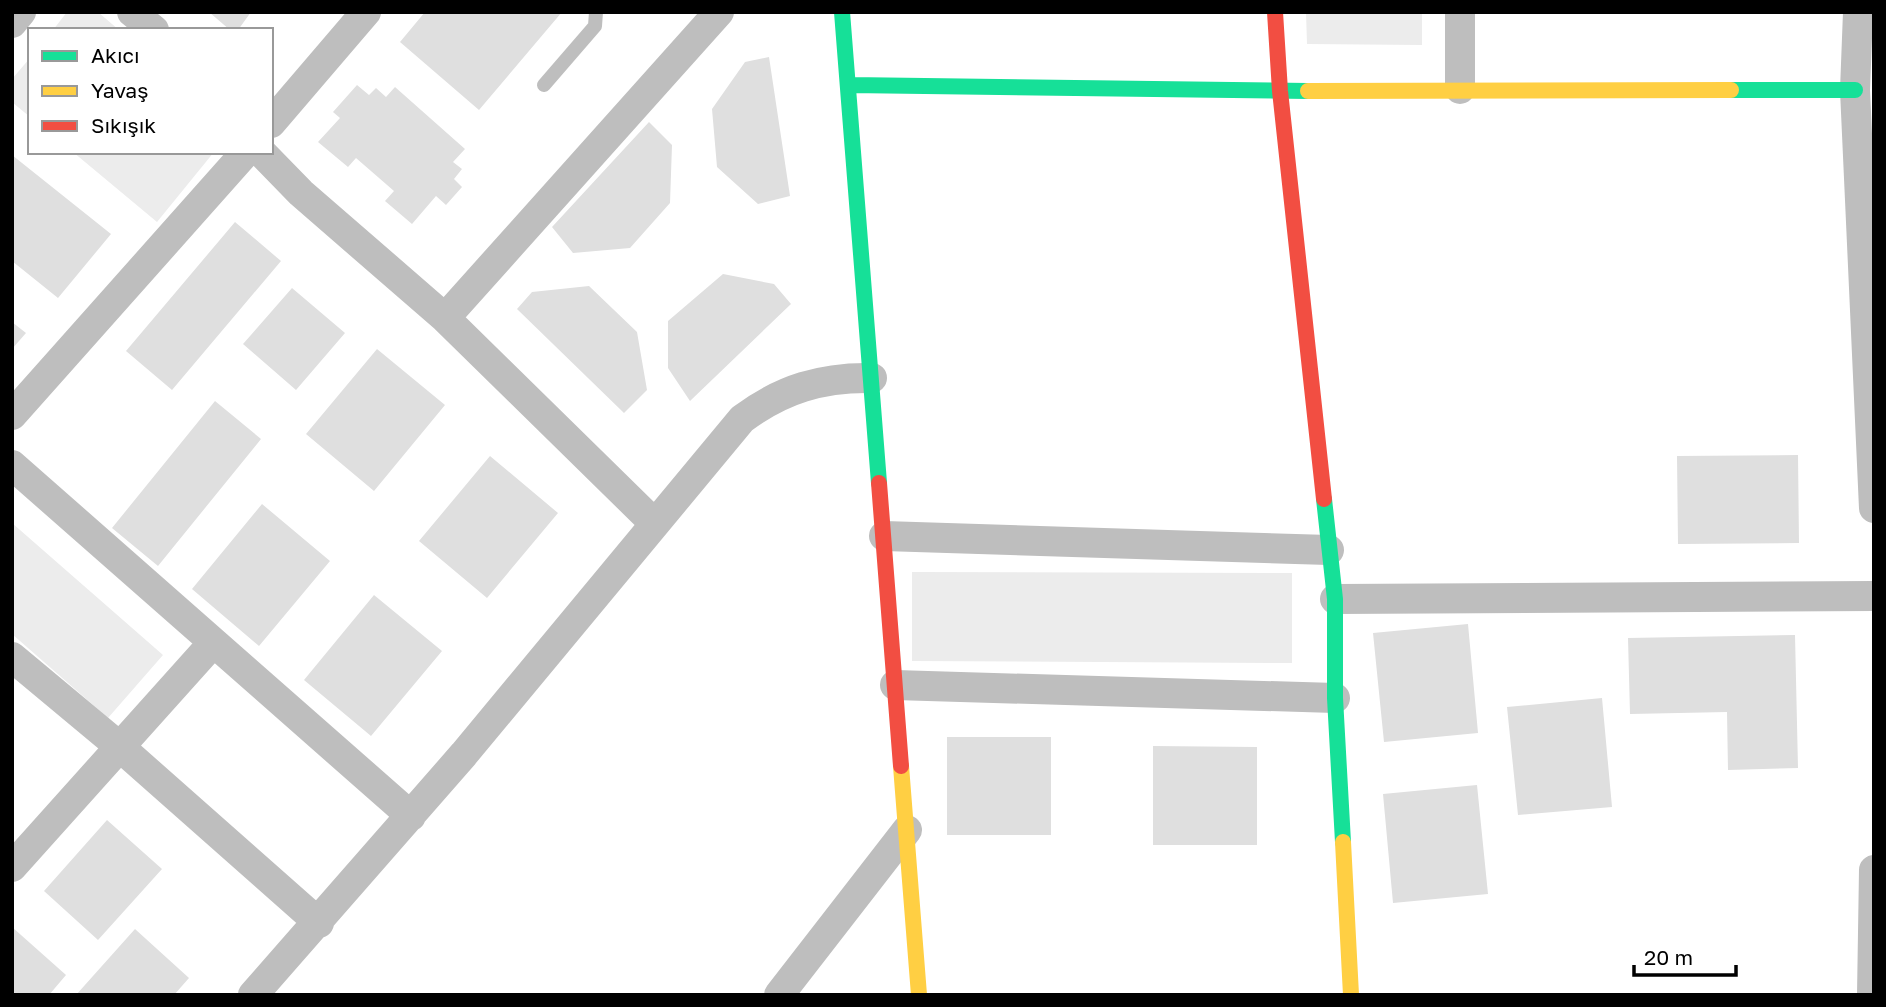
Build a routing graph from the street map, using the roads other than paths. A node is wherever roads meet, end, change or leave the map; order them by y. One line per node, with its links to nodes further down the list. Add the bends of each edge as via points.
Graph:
1 (21, 12): 10 (street)
2 (132, 12): 11 (street)
3 (366, 12): 17 (street)
4 (596, 12): 12 (lane, via 595,26)
5 (719, 12): 21 (street)
6 (842, 12): 13 (street)
7 (1275, 12): 16 (street)
8 (1460, 12): 14 (street)
9 (1858, 12): 15 (street)
10 (12, 23)
11 (152, 28)
12 (544, 85)
13 (850, 85): 16 (street); 22 (street)
14 (1460, 89): 15 (street); 16 (street)
15 (1855, 90): 20 (street)
16 (1280, 91): 28 (street)
17 (273, 120)
18 (244, 154): 23 (street)
19 (263, 154): 21 (street, via 301,193)
20 (1869, 301): 25 (street)
21 (445, 318): 26 (street)
22 (872, 379): 26 (street, via 815,382 761,404 742,419); 27 (street)
23 (12, 415)
24 (12, 465): 31 (street)
25 (1874, 508)
26 (655, 524): 36 (street)
27 (884, 536): 28 (street); 33 (street)
28 (1329, 550): 30 (street)
29 (1874, 596): 30 (street)
30 (1335, 599): 34 (street)
31 (212, 645): 35 (street); 36 (street)
32 (12, 657): 35 (street)
33 (895, 685): 34 (street); 37 (street)
34 (1335, 698): 44 (street)
35 (120, 747): 38 (street); 40 (street)
36 (411, 816): 40 (street)
37 (906, 830): 42 (street); 43 (street)
38 (12, 867)
39 (1874, 870): 45 (street)
40 (319, 923): 41 (street)
41 (253, 995)
42 (779, 995)
43 (919, 995)
44 (1351, 995)
45 (1872, 995)

